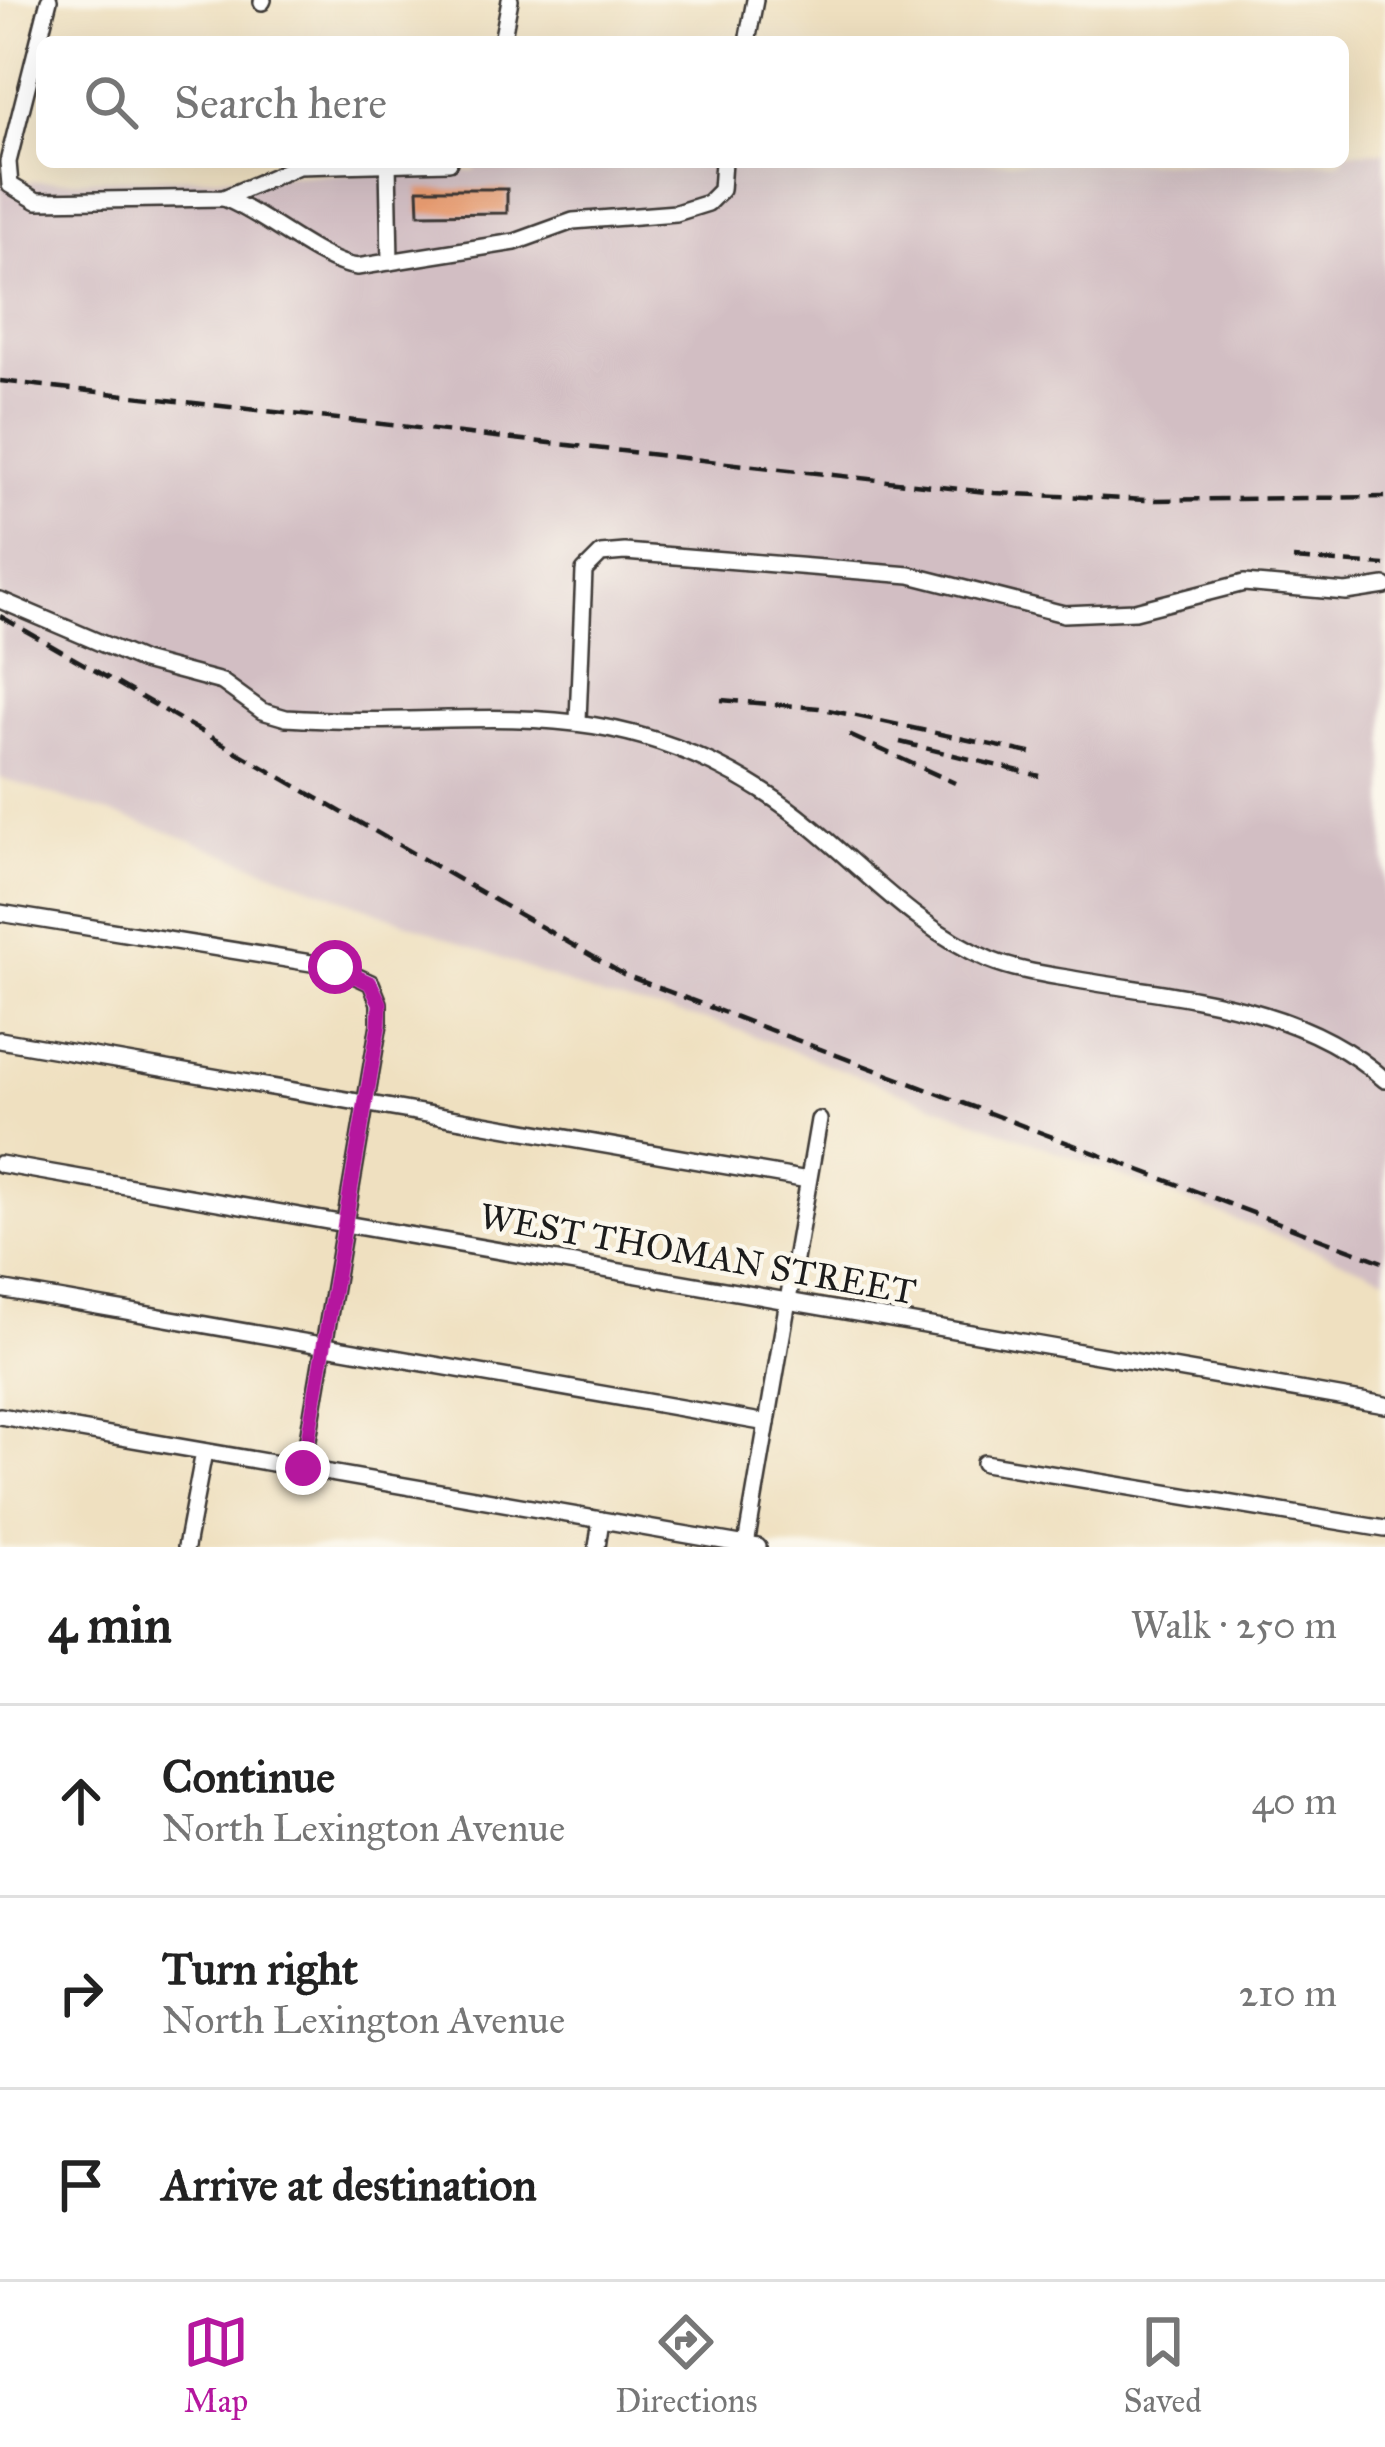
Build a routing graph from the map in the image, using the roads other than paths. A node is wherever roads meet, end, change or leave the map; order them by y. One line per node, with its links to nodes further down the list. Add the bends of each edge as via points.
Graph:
1 (49, 0): 4 (street)
2 (510, 0): 5 (street)
3 (755, 0): 6 (street)
4 (40, 36)
5 (503, 36)
6 (749, 36)
7 (36, 51): 11 (street, via 8,162 10,185 37,201)
8 (293, 168): 11 (street)
9 (388, 168): 12 (street)
10 (723, 168): 12 (street, via 721,190 708,203 676,213 573,220 515,242)
11 (224, 198): 12 (street, via 341,265)
12 (390, 262)
13 (1385, 586): 15 (street, via 1346,592 1244,584 1135,611 1064,614 910,575 601,554 584,571)
14 (0, 600): 15 (street, via 143,662 221,682 286,718)
15 (578, 720): 18 (street, via 715,763 802,818 913,917 993,962 1266,1012 1358,1056)
16 (0, 913): 19 (street, via 335,967 370,983 380,1003)
17 (0, 1040): 19 (street)
18 (1385, 1080)
19 (365, 1107): 22 (street); 23 (street)
20 (819, 1120): 22 (street)
21 (0, 1164): 23 (street, WEST THOMAN STREET)
22 (808, 1180): 25 (street)
23 (345, 1223): 25 (street, WEST THOMAN STREET); 26 (street)
24 (0, 1289): 26 (street)
25 (788, 1299): 27 (street, WEST THOMAN STREET); 29 (street)
26 (324, 1348): 29 (street); 32 (street)
27 (1385, 1406)
28 (0, 1416): 30 (street)
29 (767, 1423): 35 (street)
30 (204, 1452): 32 (street); 36 (street)
31 (984, 1463): 34 (street)
32 (303, 1468): 33 (street)
33 (601, 1520): 35 (street); 37 (street)
34 (1385, 1529)
35 (752, 1546)
36 (187, 1547)
37 (597, 1547)

